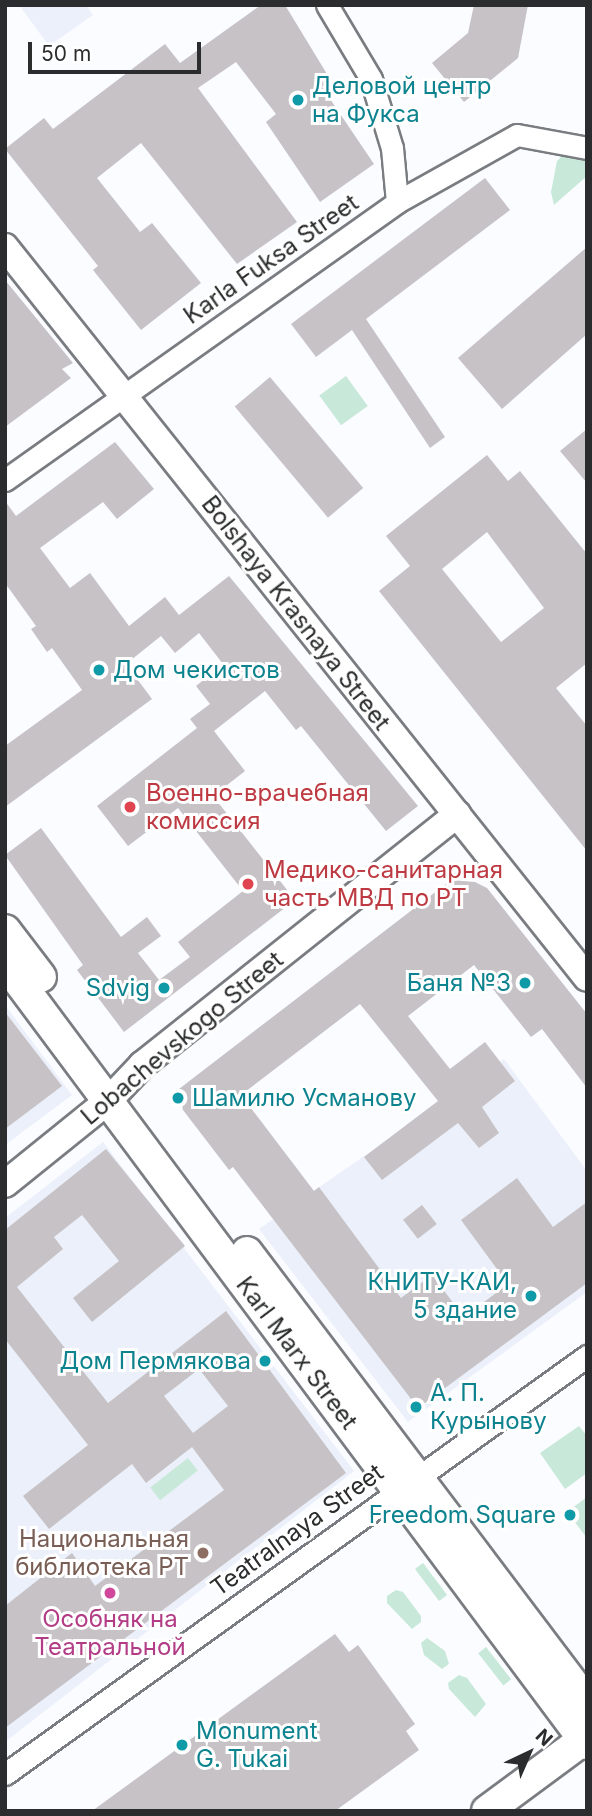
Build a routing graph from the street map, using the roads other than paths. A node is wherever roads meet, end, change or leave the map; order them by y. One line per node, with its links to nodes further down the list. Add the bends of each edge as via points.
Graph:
1 (327, 5): 3 (street, via 371,79 392,148)
2 (587, 148): 3 (street, Karla Fuksa Street, via 517,135)
3 (397, 202): 5 (street, Karla Fuksa Street)
4 (5, 247): 5 (street, Bolshaya Krasnaya Street)
5 (122, 394): 6 (street, Karla Fuksa Street); 7 (street, Bolshaya Krasnaya Street)
6 (5, 480)
7 (457, 814): 10 (street, Bolshaya Krasnaya Street); 11 (street, Lobachevskogo Street)
8 (5, 930): 11 (main road, Karl Marx Street)
9 (5, 963): 11 (main road, Karl Marx Street)
10 (587, 978)
11 (115, 1092): 12 (street, Lobachevskogo Street); 14 (main road, Karl Marx Street)
12 (5, 1184)
13 (587, 1356): 14 (street, Teatralnaya Street)
14 (408, 1483): 15 (main road, Karl Marx Street); 16 (main road, Karl Marx Street); 17 (street, Teatralnaya Street)
15 (587, 1702)
16 (586, 1741): 18 (main road)
17 (5, 1774)
18 (487, 1811)

